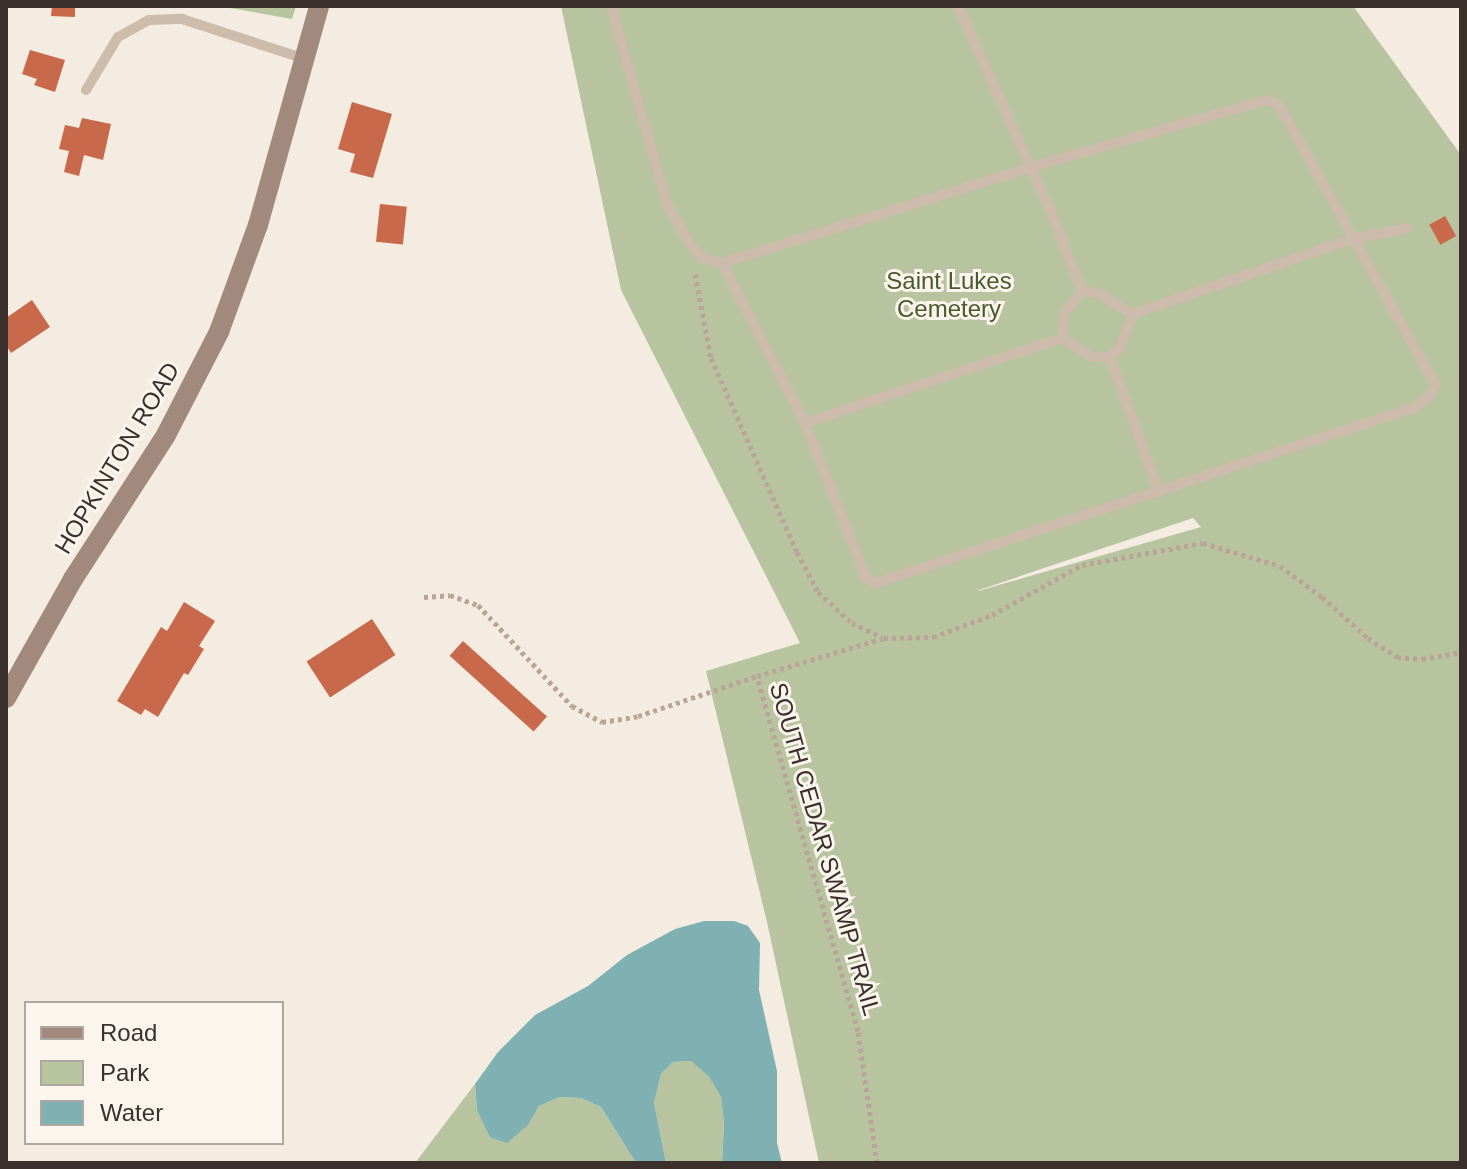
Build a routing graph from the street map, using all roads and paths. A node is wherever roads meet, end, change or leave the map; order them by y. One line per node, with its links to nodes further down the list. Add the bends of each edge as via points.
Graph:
1 (319, 6): 4 (main road, HOPKINTON ROAD)
2 (611, 6): 9 (lane, via 667,204)
3 (958, 6): 6 (lane)
4 (305, 59): 5 (lane, via 182,19 149,20 118,37); 21 (main road, HOPKINTON ROAD, via 258,225 201,372)
5 (86, 90)
6 (1029, 168): 8 (lane, via 1267,100 1279,105); 10 (lane); 11 (lane)
7 (1408, 228): 8 (lane)
8 (1352, 239): 12 (lane); 16 (lane, via 1434,376 1430,396 1413,408)
9 (690, 245): 10 (lane, via 705,259); 18 (path, SOUTH CEDAR SWAMP TRAIL, via 711,358 797,552 818,592 852,623)
10 (722, 263): 15 (lane)
11 (1082, 291): 12 (lane, via 1099,293); 13 (lane, via 1065,313)
12 (1133, 314): 14 (lane, via 1120,348)
13 (1062, 338): 14 (lane, via 1092,357); 15 (lane)
14 (1110, 357): 16 (lane)
15 (805, 423): 16 (lane, via 866,578 876,583)
16 (1159, 492)
17 (424, 597): 20 (path, via 450,595 478,605 572,706 602,722 638,716)
18 (884, 638): 19 (path, SOUTH CEDAR SWAMP TRAIL, via 933,637 992,615 1082,565 1203,543 1280,566 1397,657); 20 (path, SOUTH CEDAR SWAMP TRAIL)
19 (1461, 652)
20 (757, 676): 22 (path, SOUTH CEDAR SWAMP TRAIL, via 858,1031)
21 (6, 698)
22 (877, 1163)

